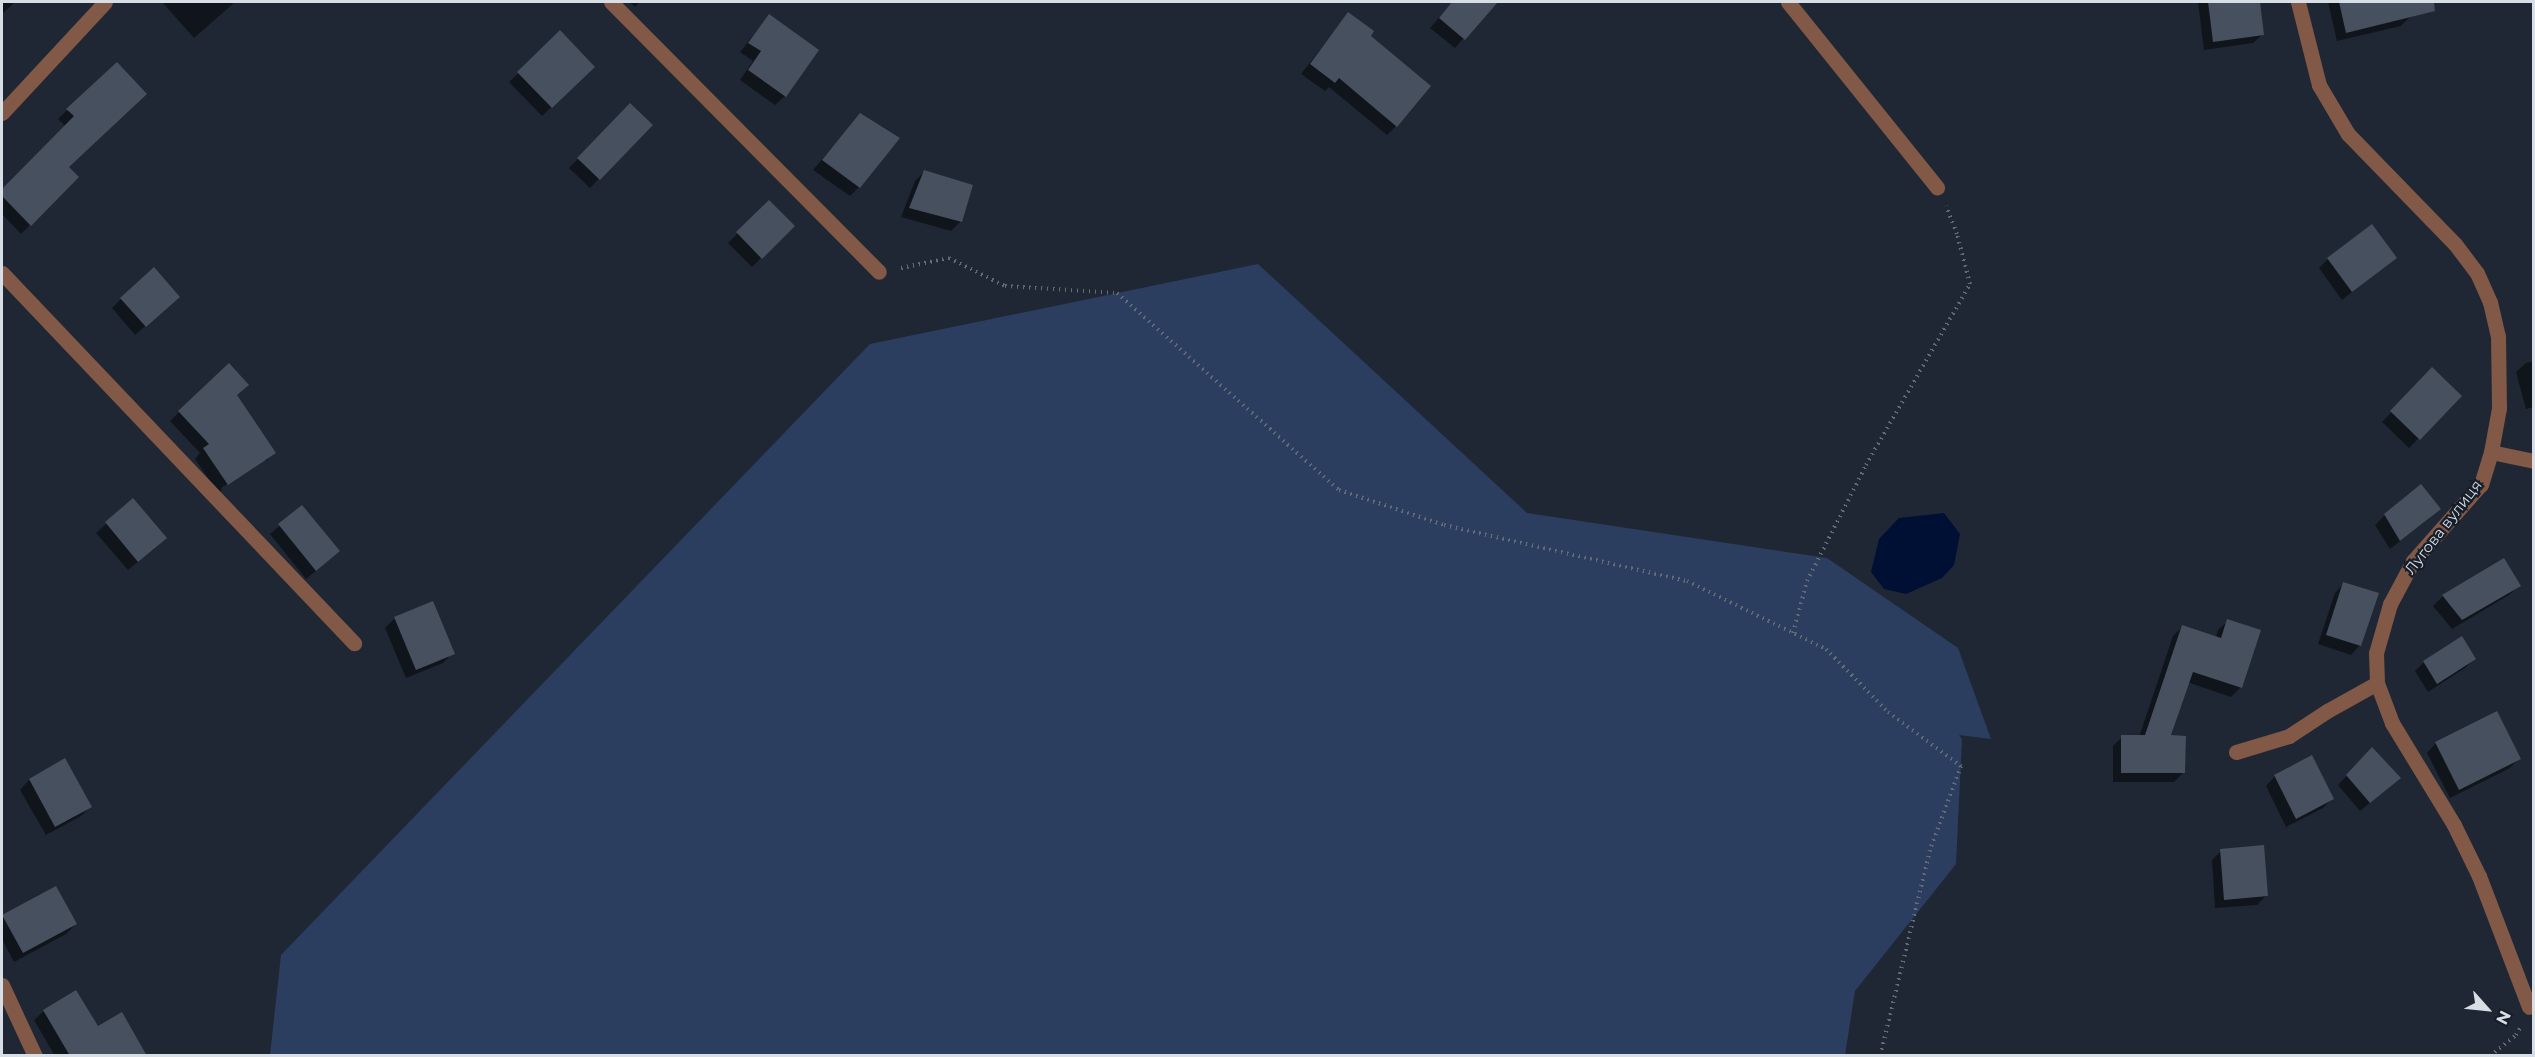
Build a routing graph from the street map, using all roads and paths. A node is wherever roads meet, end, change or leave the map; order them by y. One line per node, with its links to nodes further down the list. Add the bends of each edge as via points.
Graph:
1 (105, 2): 5 (street)
2 (611, 2): 7 (street)
3 (1788, 2): 6 (street)
4 (2298, 2): 9 (street, Лугова вулиця, via 2319,85 2348,134 2455,244 2477,273 2490,303 2498,336 2499,408)
5 (2, 113)
6 (1937, 186): 11 (path, via 1957,234 1970,284 1866,465 1812,571)
7 (879, 272): 11 (path, via 949,258 1005,286 1117,293 1339,490 1444,525 1687,581)
8 (2, 273): 12 (street)
9 (2491, 452): 10 (street); 13 (street, Лугова вулиця, via 2481,484 2413,561 2390,604 2376,653)
10 (2534, 461)
11 (1793, 633): 18 (path, via 1826,650 1888,712 1961,766 1930,850)
12 (354, 642)
13 (2377, 683): 14 (street, via 2289,736); 16 (street, Лугова вулиця, via 2392,723 2454,825 2479,876)
14 (2236, 752)
15 (2, 985): 17 (street)
16 (2529, 1007): 19 (path, via 2516,1035)
17 (35, 1056)
18 (1880, 1056)
19 (2490, 1056)

